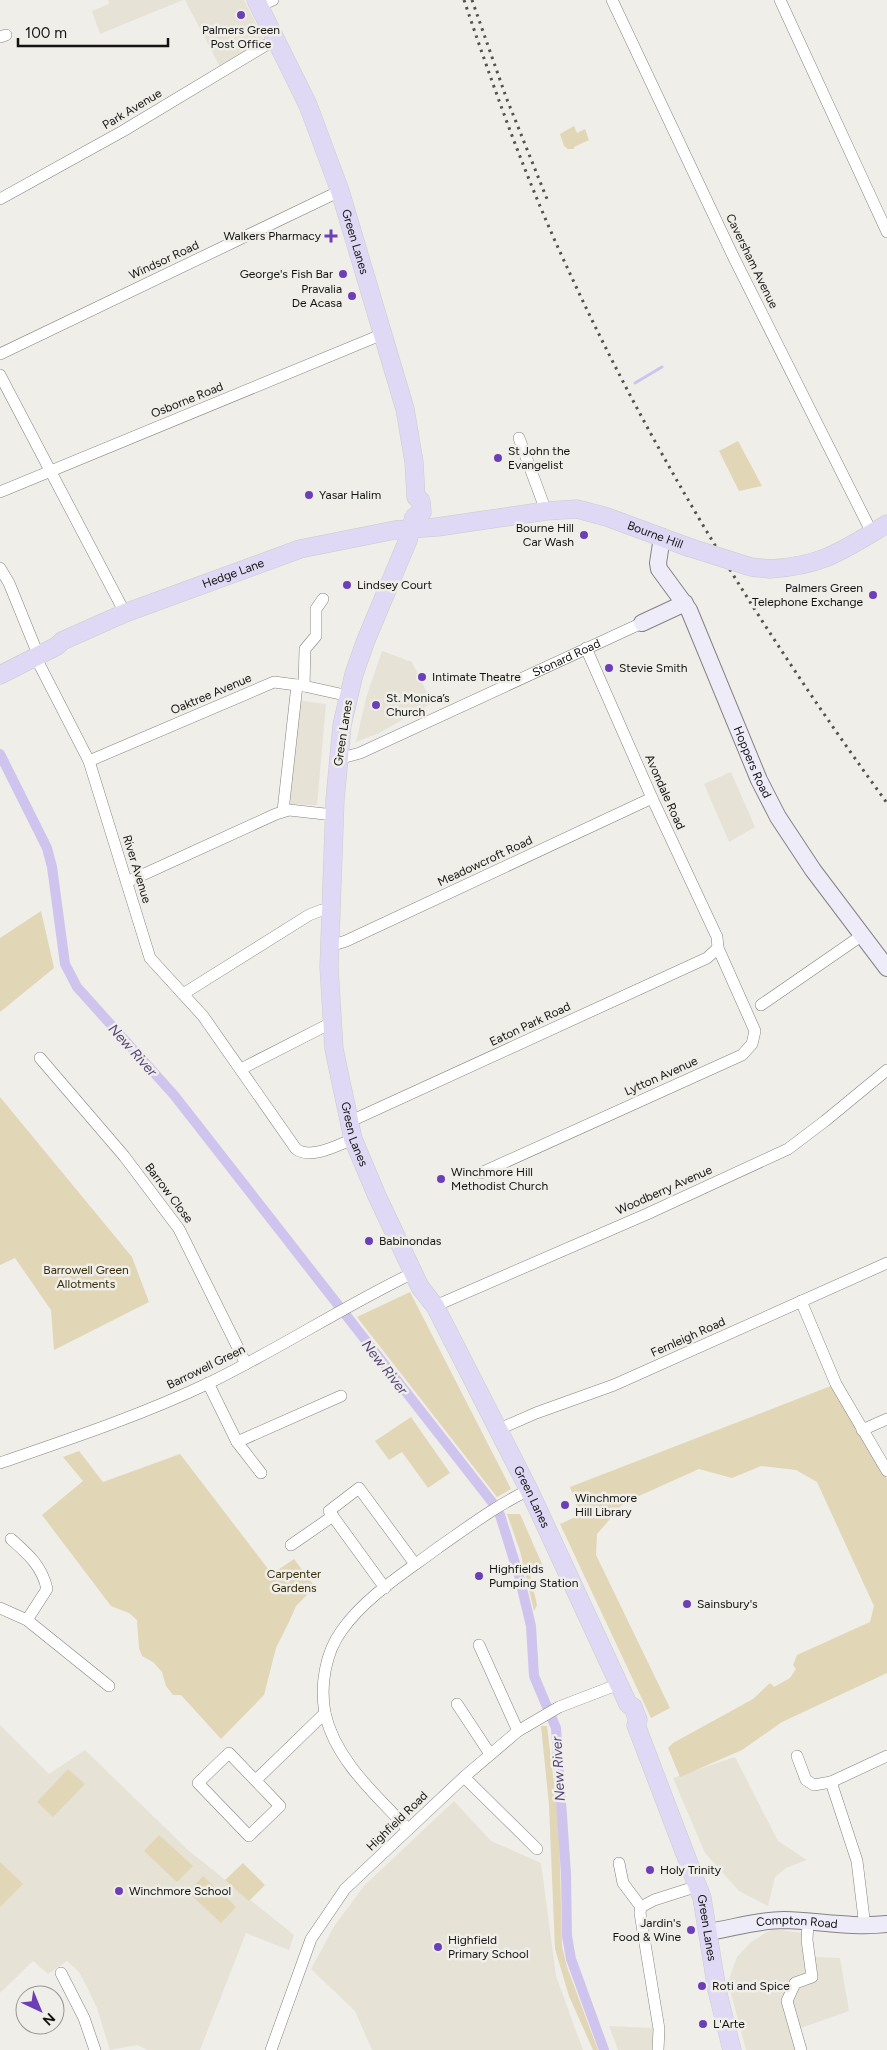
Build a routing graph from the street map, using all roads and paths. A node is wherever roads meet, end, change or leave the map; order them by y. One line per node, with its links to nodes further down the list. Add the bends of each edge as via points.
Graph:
1 (612, 0): 16 (street, Caversham Avenue, via 733,256)
2 (780, 0): 7 (street)
3 (263, 2): 4 (main road, Green Lanes)
4 (276, 39): 5 (main road, Green Lanes, via 315,123); 6 (street, Park Avenue, via 123,131)
5 (340, 191): 8 (main road, Green Lanes); 9 (street, Windsor Road)
6 (0, 199)
7 (887, 232)
8 (384, 334): 12 (street, Osborne Road); 15 (main road, Green Lanes, via 409,430 416,497 410,502 409,509)
9 (0, 354)
10 (0, 375): 12 (street)
11 (519, 438): 14 (street)
12 (51, 470): 13 (street, Osborne Road); 21 (street)
13 (0, 492)
14 (546, 511): 15 (main road, Bourne Hill); 17 (main road, Bourne Hill, via 577,509 608,516)
15 (413, 523): 21 (main road, Hedge Lane, via 300,549); 28 (main road, Green Lanes, via 376,615)
16 (882, 529): 17 (main road, Bourne Hill, bridge, via 819,562 795,568 770,569 751,568)
17 (662, 537): 20 (street, Hoppers Road, via 659,569)
18 (0, 568): 24 (street, River Avenue, via 9,582)
19 (323, 599): 27 (street, via 316,609 316,636 306,649)
20 (685, 602): 22 (street, Stonard Road); 36 (street, Hoppers Road, via 759,780 778,817)
21 (125, 613): 24 (main road, Hedge Lane, via 57,646)
22 (642, 623): 23 (street, Stonard Road)
23 (591, 645): 29 (street, Stonard Road, via 360,754); 31 (street, Avondale Road)
24 (36, 652): 25 (main road, Hedge Lane); 26 (main road, Hedge Lane); 30 (street, River Avenue)
25 (0, 663)
26 (0, 675)
27 (300, 685): 28 (street, Oaktree Avenue); 30 (street, Oaktree Avenue, via 274,682); 32 (street)
28 (349, 696): 29 (main road, Green Lanes)
29 (338, 759): 33 (main road, Green Lanes)
30 (89, 761): 34 (street, River Avenue)
31 (652, 798): 37 (street, Meadowcroft Road); 38 (street, Avondale Road, via 717,937)
32 (283, 811): 33 (street); 34 (street)
33 (334, 815): 35 (main road, Green Lanes)
34 (127, 882): 40 (street, River Avenue, via 150,958)
35 (330, 910): 37 (main road, Green Lanes); 40 (street, via 309,915)
36 (861, 936): 39 (street, Hoppers Road); 41 (street)
37 (330, 946): 42 (main road, Green Lanes)
38 (718, 948): 46 (street, Eaton Park Road, via 707,958); 48 (street, Lytton Avenue, via 755,1031 752,1044 744,1054)
39 (887, 968)
40 (183, 994): 44 (street, River Avenue)
41 (761, 1005)
42 (331, 1023): 44 (street); 46 (main road, Green Lanes)
43 (40, 1058): 53 (street, Barrow Close, via 124,1156 179,1228)
44 (241, 1069): 47 (street, River Avenue, via 292,1144 301,1152 318,1152)
45 (887, 1070): 52 (street, Woodberry Avenue, via 788,1149)
46 (351, 1122): 47 (main road, Green Lanes)
47 (353, 1139): 50 (main road, Green Lanes)
48 (481, 1173)
49 (887, 1263): 51 (street, Fernleigh Road)
50 (414, 1273): 52 (main road, Green Lanes); 53 (street, Barrowell Green)
51 (801, 1301): 57 (street, Fernleigh Road, via 614,1385); 58 (street, via 836,1384)
52 (435, 1306): 57 (main road, Green Lanes)
53 (246, 1364): 54 (street, Barrowell Green)
54 (208, 1383): 59 (street); 60 (street, Barrowell Green, via 62,1442)
55 (341, 1396): 59 (street)
56 (887, 1419): 58 (street)
57 (497, 1430): 63 (main road, Green Lanes)
58 (862, 1430): 61 (street)
59 (238, 1442): 62 (street)
60 (0, 1463)
61 (887, 1471)
62 (261, 1473)
63 (529, 1490): 67 (street, via 478,1520); 72 (main road, Green Lanes)
64 (333, 1516): 66 (street); 67 (street, via 329,1511 359,1488); 68 (street)
65 (11, 1539): 70 (street, via 44,1574 47,1589)
66 (291, 1546)
67 (415, 1564): 68 (street)
68 (386, 1588): 75 (street, via 365,1604 341,1631 325,1663)
69 (0, 1608): 70 (street)
70 (27, 1620): 73 (street)
71 (479, 1645): 76 (street)
72 (619, 1684): 76 (street, Highfield Road, via 559,1707); 86 (main road, Green Lanes, via 628,1704 626,1710 631,1723 636,1725)
73 (109, 1686)
74 (457, 1704): 77 (street)
75 (325, 1713): 81 (street); 83 (street, via 348,1762)
76 (518, 1731): 77 (street, Highfield Road)
77 (490, 1754): 80 (street, Highfield Road)
78 (797, 1756): 82 (street, via 806,1780 814,1785)
79 (887, 1756): 82 (street)
80 (464, 1778): 83 (street, Highfield Road); 84 (street)
81 (256, 1780): 81 (street, via 280,1806 249,1836 198,1784 229,1753)
82 (831, 1782): 90 (street, via 857,1861)
83 (408, 1829): 94 (street, Highfield Road, via 345,1889 324,1918 311,1939)
84 (536, 1849)
85 (619, 1863): 87 (street, via 623,1883)
86 (698, 1886): 87 (street); 91 (main road, Green Lanes)
87 (641, 1907): 95 (street, via 660,2030)
88 (808, 1922): 90 (street, Compton Road); 91 (street, Compton Road, via 763,1921); 97 (street, via 812,1977 795,1983 786,2001)
89 (887, 1924): 90 (street, Compton Road)
90 (865, 1927)
91 (708, 1932): 96 (main road, Green Lanes, via 717,1990)
92 (61, 1973): 93 (street, via 84,2018)
93 (94, 2050)
94 (271, 2050)
95 (658, 2050)
96 (732, 2050)
97 (801, 2050)

